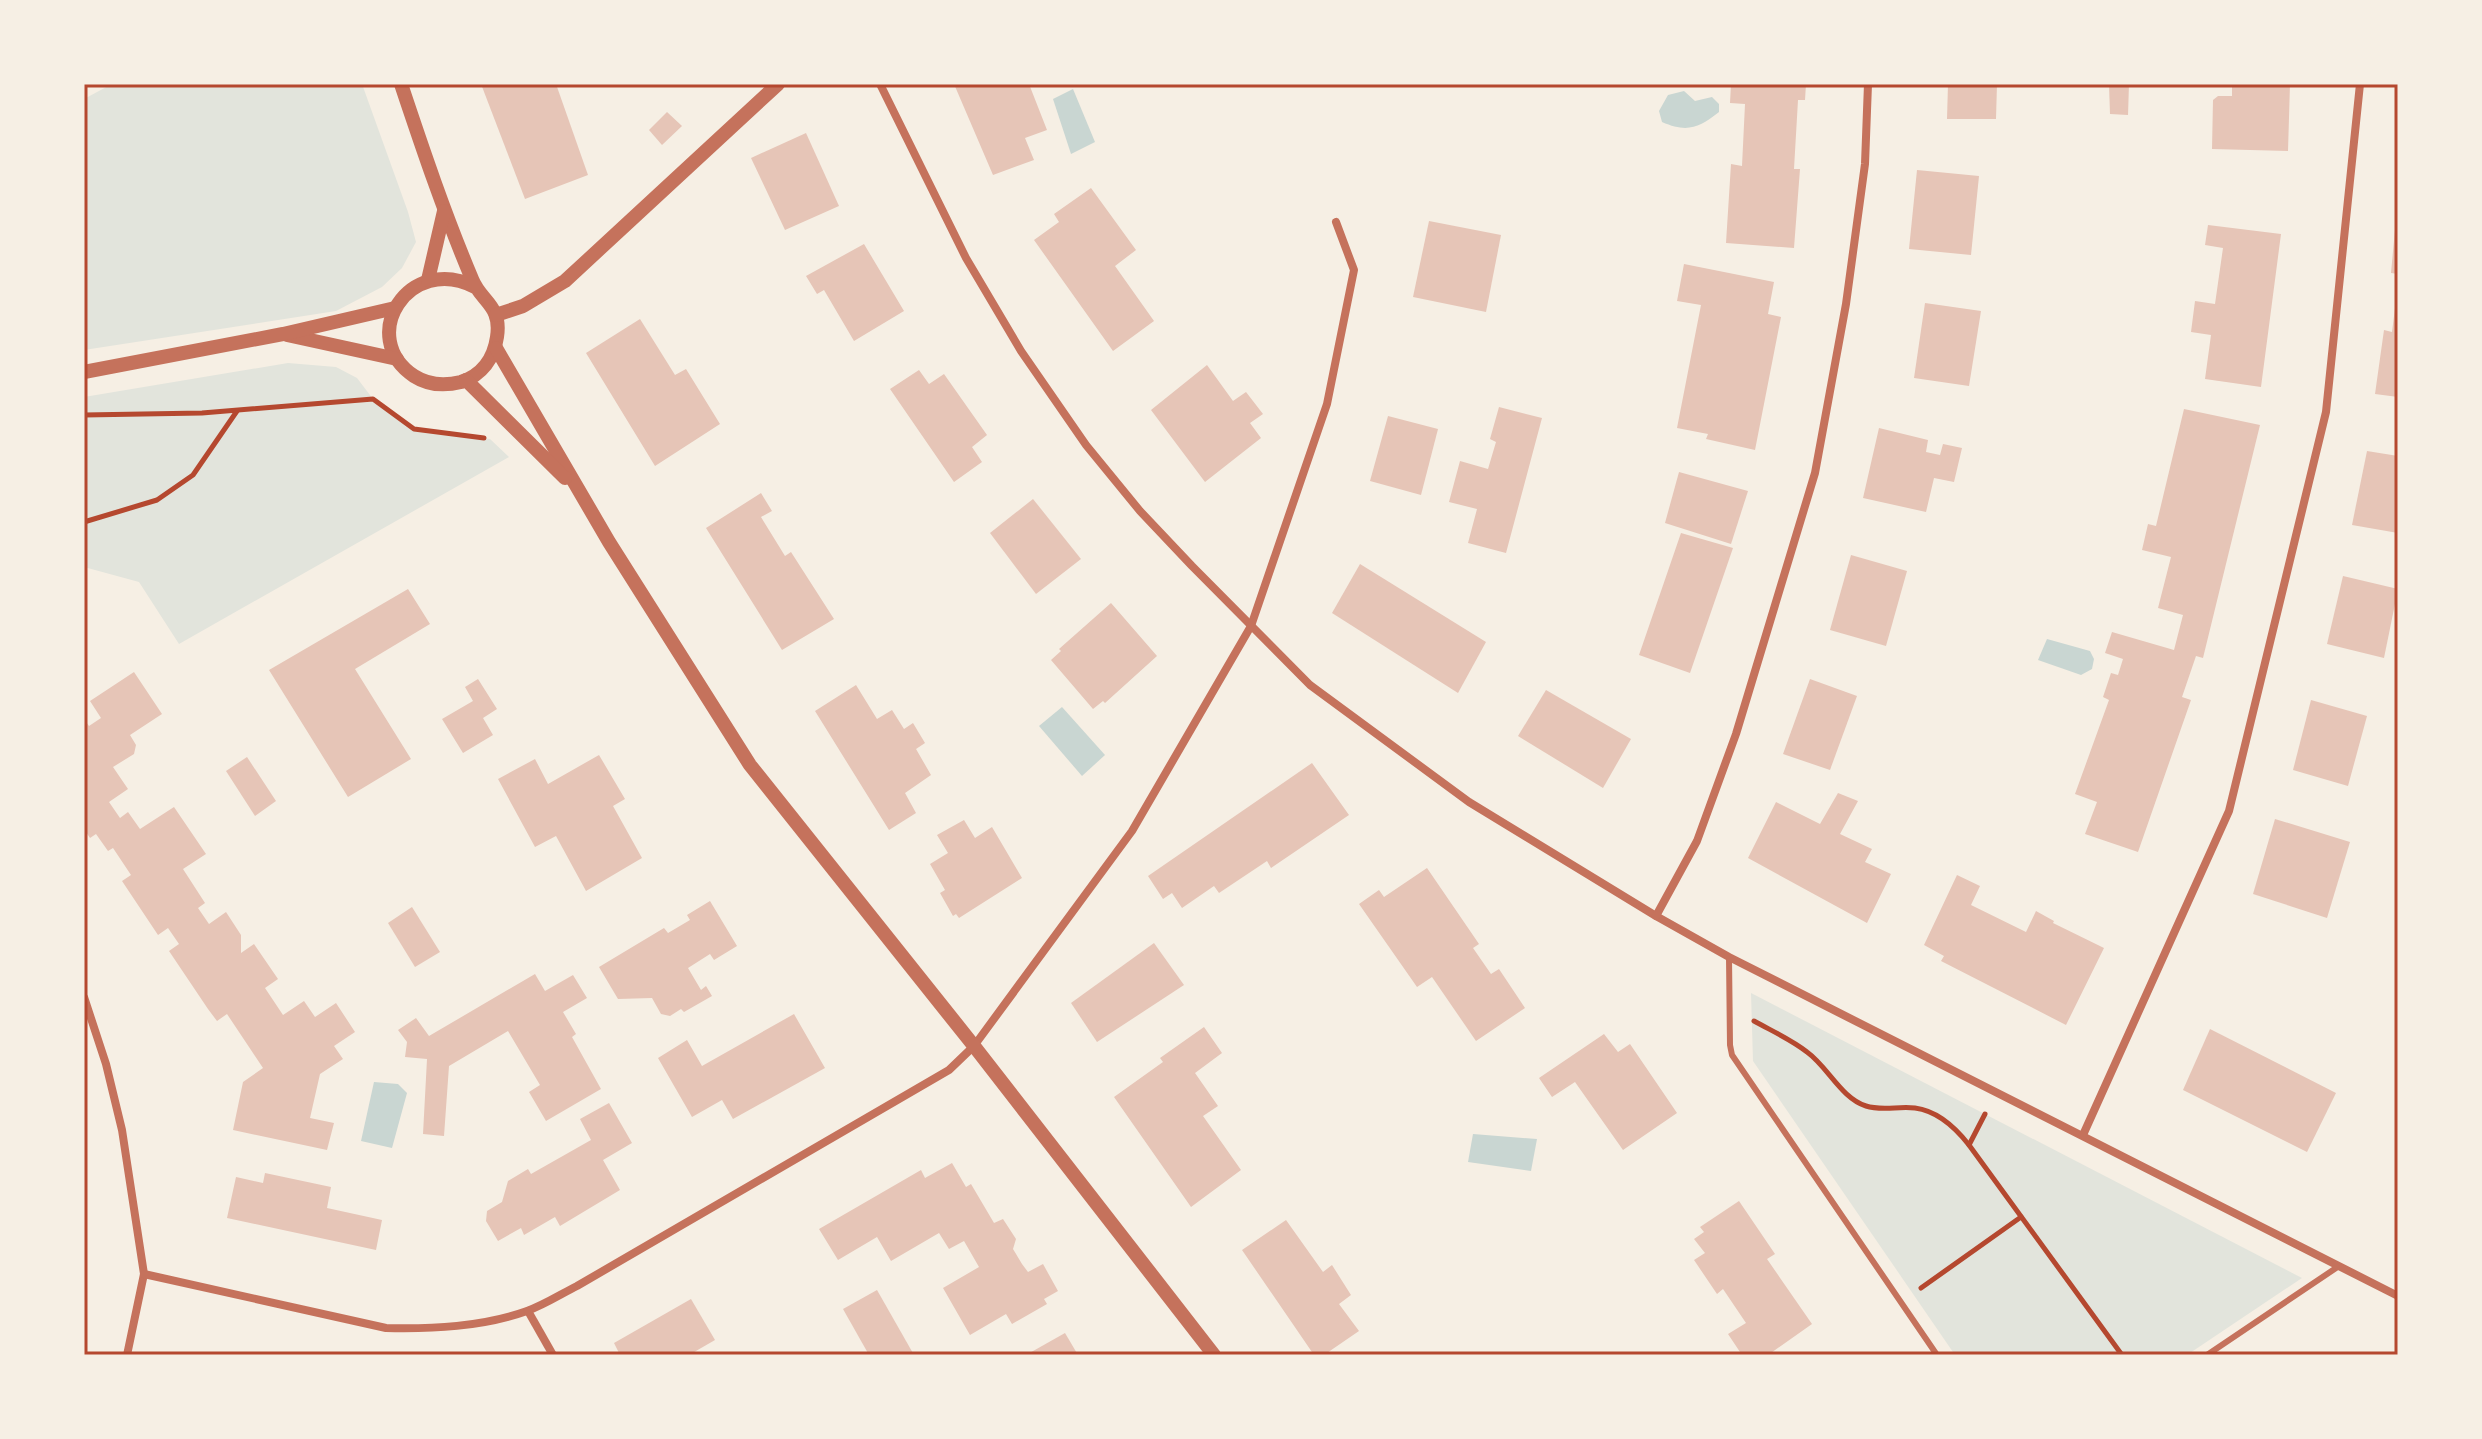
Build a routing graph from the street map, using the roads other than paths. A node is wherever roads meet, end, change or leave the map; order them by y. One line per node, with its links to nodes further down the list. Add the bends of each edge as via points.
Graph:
1 (401, 84): 6 (street)
2 (778, 84): 11 (street, via 565,281)
3 (880, 84): 18 (street, via 966,258 1021,351 1140,511)
4 (1868, 84): 19 (street, via 1863,179 1846,304 1815,473 1736,734 1697,841)
5 (2360, 84): 23 (street, via 2326,412 2229,811)
6 (444, 211): 8 (street); 9 (street)
7 (1336, 222): 18 (street, via 1354,270 1327,404)
8 (428, 280): 9 (street, via 460,279); 10 (street, via 403,295)
9 (475, 287): 11 (street)
10 (395, 308): 12 (street); 14 (street, via 390,325)
11 (496, 315): 13 (street)
12 (283, 334): 14 (street); 15 (street)
13 (496, 348): 16 (street, via 479,373); 17 (street)
14 (397, 359): 16 (street, via 420,380)
15 (84, 372)
16 (466, 380): 17 (street)
17 (581, 494): 22 (street, via 750,765)
18 (1251, 626): 19 (street, via 1310,685 1469,802); 22 (street, via 1132,831)
19 (1656, 916): 20 (street)
20 (1729, 957): 23 (street); 31 (lane, via 1730,1045 1739,1068)
21 (84, 997): 25 (street, via 122,1130)
22 (974, 1046): 27 (street, via 949,1070); 30 (street)
23 (2083, 1135): 24 (street)
24 (2339, 1266): 26 (street); 32 (lane)
25 (144, 1274): 27 (street, via 386,1328 424,1329); 28 (street)
26 (2398, 1296)
27 (528, 1311): 29 (street)
28 (127, 1355)
29 (553, 1355)
30 (1214, 1355)
31 (1937, 1355)
32 (2207, 1355)

